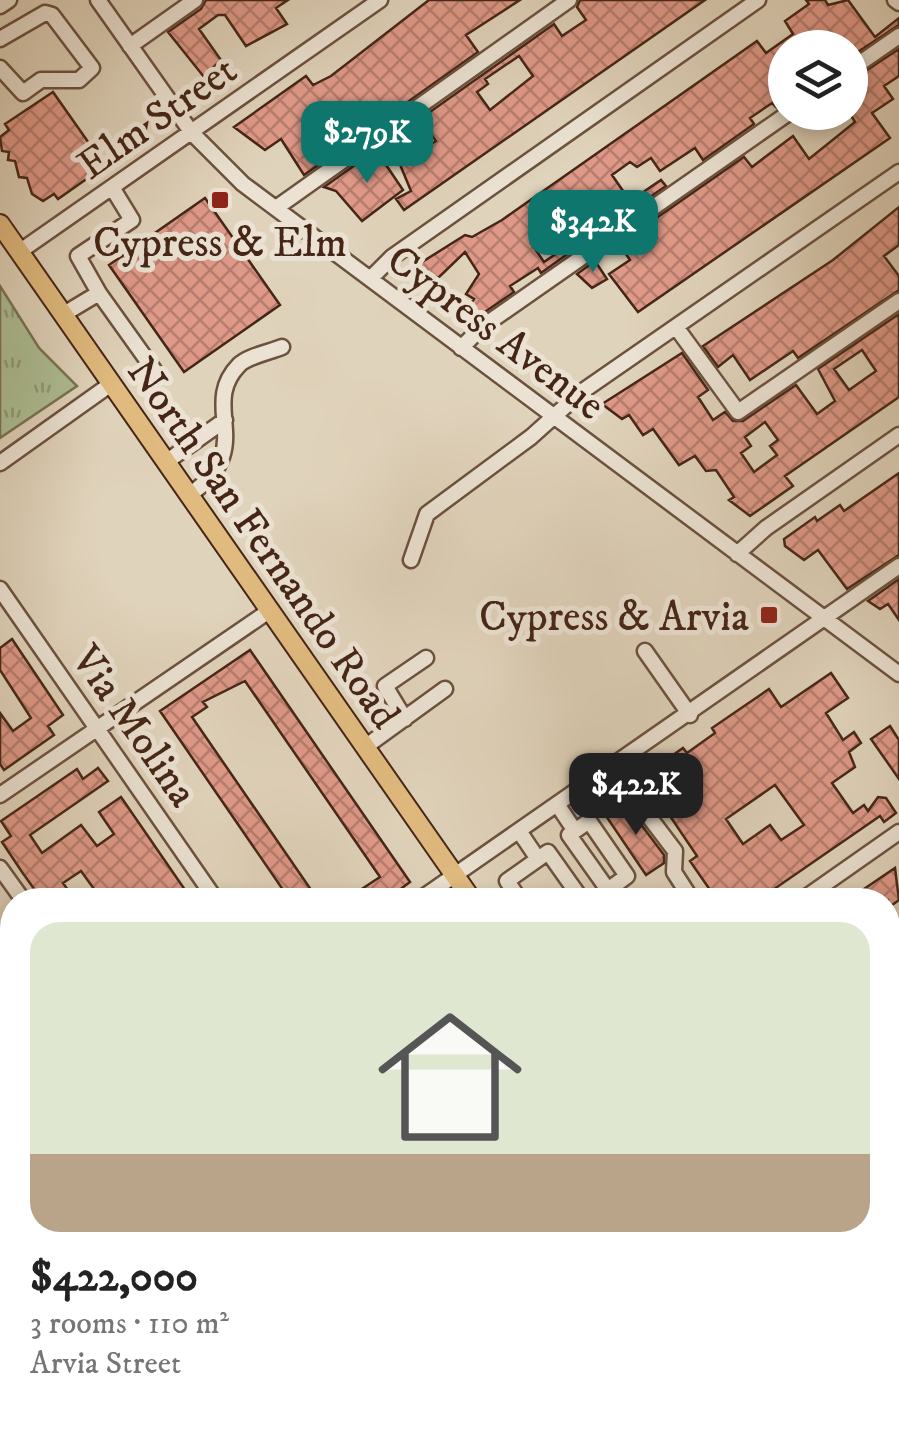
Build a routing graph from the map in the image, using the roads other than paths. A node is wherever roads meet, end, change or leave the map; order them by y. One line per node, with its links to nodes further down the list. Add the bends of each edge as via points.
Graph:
1 (9, 0): 7 (street)
2 (98, 0): 10 (street, Cypress Avenue)
3 (195, 0): 10 (street)
4 (380, 0): 14 (street, Elm Street)
5 (569, 0): 17 (street)
6 (758, 0): 20 (street, via 392,257)
7 (0, 6)
8 (899, 36): 11 (street)
9 (0, 40): 12 (street, via 52,15 92,68 79,80 41,80 24,93)
10 (130, 46): 14 (street, Cypress Avenue)
11 (868, 58)
12 (0, 68)
13 (768, 127): 26 (street)
14 (192, 133): 16 (street, Elm Street); 17 (street, Cypress Avenue)
15 (899, 172): 24 (street)
16 (113, 189): 19 (street, Elm Street); 21 (street, via 132,220 78,256)
17 (276, 208): 20 (street, Cypress Avenue)
18 (0, 224): 19 (main road, North San Fernando Road)
19 (19, 252): 23 (main road, North San Fernando Road)
20 (370, 279): 26 (street, Cypress Avenue)
21 (99, 292): 23 (street); 27 (street)
22 (899, 301): 24 (street, via 742,412 734,410)
23 (64, 314): 28 (main road, North San Fernando Road)
24 (676, 327): 29 (street)
25 (282, 347): 30 (street, via 241,363 223,388)
26 (462, 348): 29 (street, Cypress Avenue)
27 (154, 370)
28 (111, 384): 32 (main road, North San Fernando Road); 33 (street)
29 (554, 418): 35 (street, Cypress Avenue); 36 (street, via 427,514)
30 (225, 420): 32 (street); 34 (street, via 228,448 212,480)
31 (899, 435): 35 (street)
32 (166, 462): 34 (main road, North San Fernando Road)
33 (0, 463)
34 (189, 495): 39 (main road, North San Fernando Road)
35 (737, 554): 40 (street, Cypress Avenue)
36 (410, 560)
37 (899, 566): 40 (street)
38 (0, 589): 47 (street, Via Molina)
39 (269, 611): 47 (street); 48 (main road, North San Fernando Road)
40 (822, 620): 43 (street, Cypress Avenue); 45 (street)
41 (646, 651): 45 (street)
42 (426, 658): 46 (street, via 385,686)
43 (899, 674)
44 (445, 689): 46 (street)
45 (690, 715): 49 (street)
46 (406, 719): 48 (street)
47 (97, 730): 50 (street); 57 (street, Via Molina)
48 (365, 747): 56 (main road, North San Fernando Road)
49 (612, 768): 51 (street); 64 (street, via 676,851 674,872)
50 (0, 795)
51 (558, 804): 52 (street); 53 (street)
52 (518, 832): 55 (street); 56 (street)
53 (575, 832): 62 (street, via 569,836); 63 (street, via 590,822 627,876)
54 (899, 832): 65 (street)
55 (532, 863): 60 (street, via 507,881); 61 (street, via 548,852)
56 (454, 875): 58 (street); 59 (main road, North San Fernando Road)
57 (208, 888)
58 (436, 888)
59 (463, 888)
60 (512, 888)
61 (574, 888)
62 (603, 888)
63 (615, 888)
64 (684, 888)
65 (819, 888)

